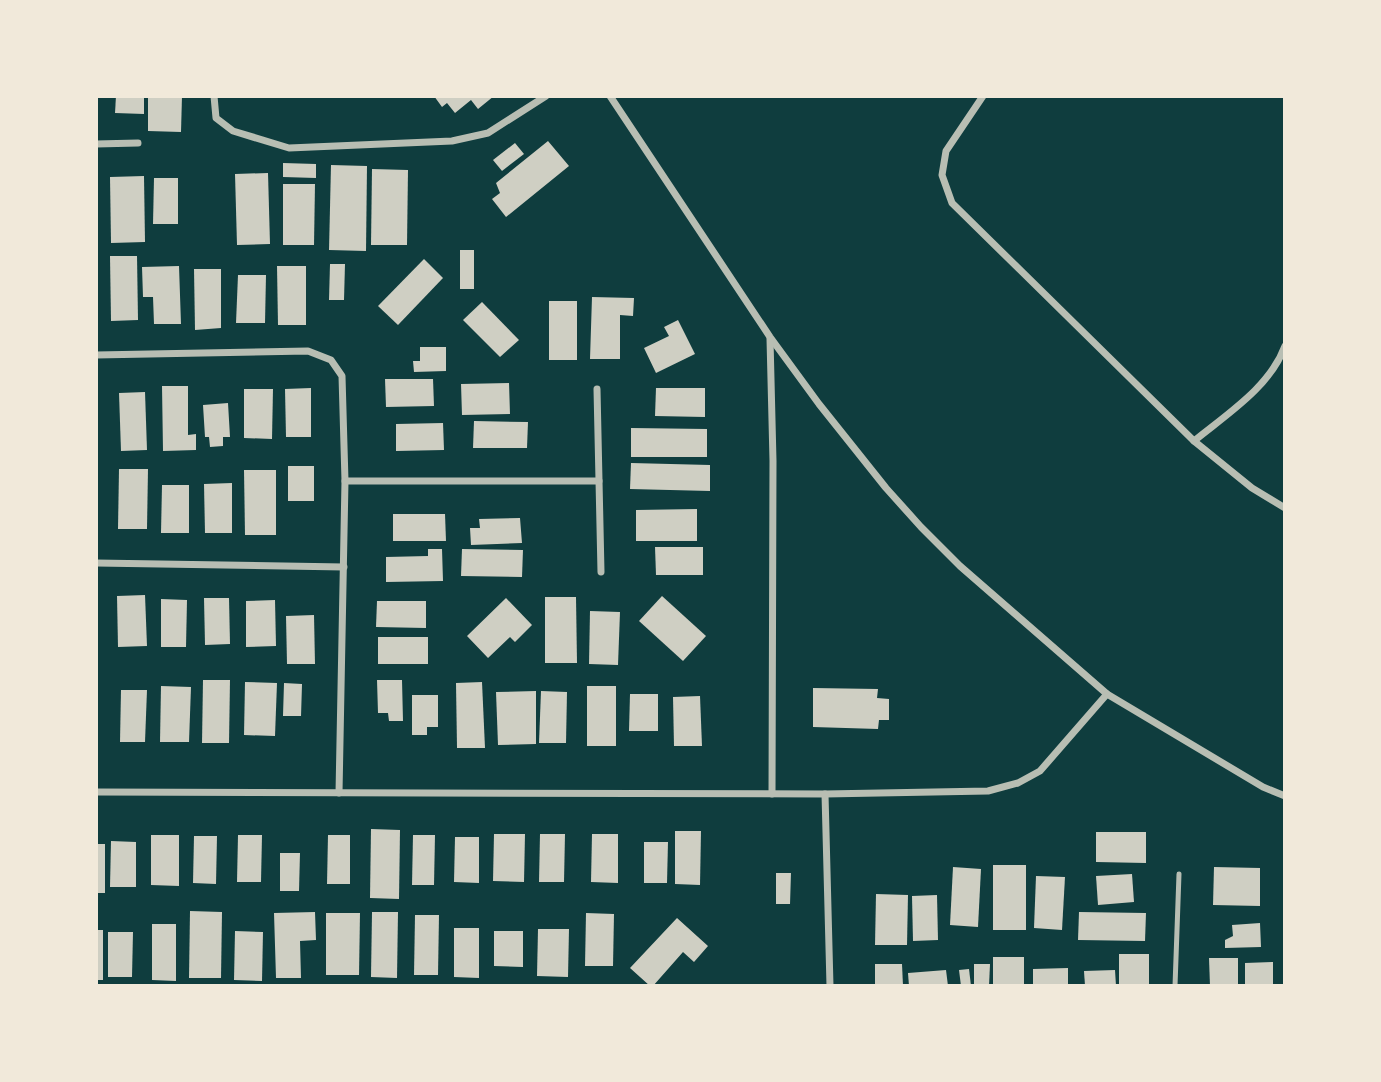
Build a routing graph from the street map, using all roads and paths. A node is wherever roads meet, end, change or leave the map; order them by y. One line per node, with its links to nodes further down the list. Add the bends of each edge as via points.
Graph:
1 (214, 96): 2 (street, via 216,118 233,131 289,148 452,141 488,133)
2 (546, 96)
3 (610, 96): 7 (street)
4 (983, 96): 11 (street, via 946,151 942,175 952,203)
5 (138, 143): 6 (street)
6 (96, 144)
7 (770, 337): 18 (street, via 920,527); 21 (street)
8 (1285, 346): 11 (street, via 1255,390)
9 (96, 355): 12 (street, via 308,351 331,360 342,376)
10 (597, 389): 13 (street)
11 (1194, 441): 14 (street)
12 (345, 481): 13 (street); 16 (street)
13 (600, 481): 17 (street)
14 (1285, 508)
15 (96, 563): 16 (street)
16 (344, 567): 20 (street)
17 (601, 572)
18 (1108, 694): 22 (street, via 1040,771 1018,783 988,791); 23 (street, via 1264,788)
19 (96, 792): 20 (street)
20 (339, 793): 21 (street)
21 (772, 794): 22 (street)
22 (825, 794): 25 (street)
23 (1285, 796)
24 (1179, 874): 26 (lane)
25 (830, 986)
26 (1175, 986)

